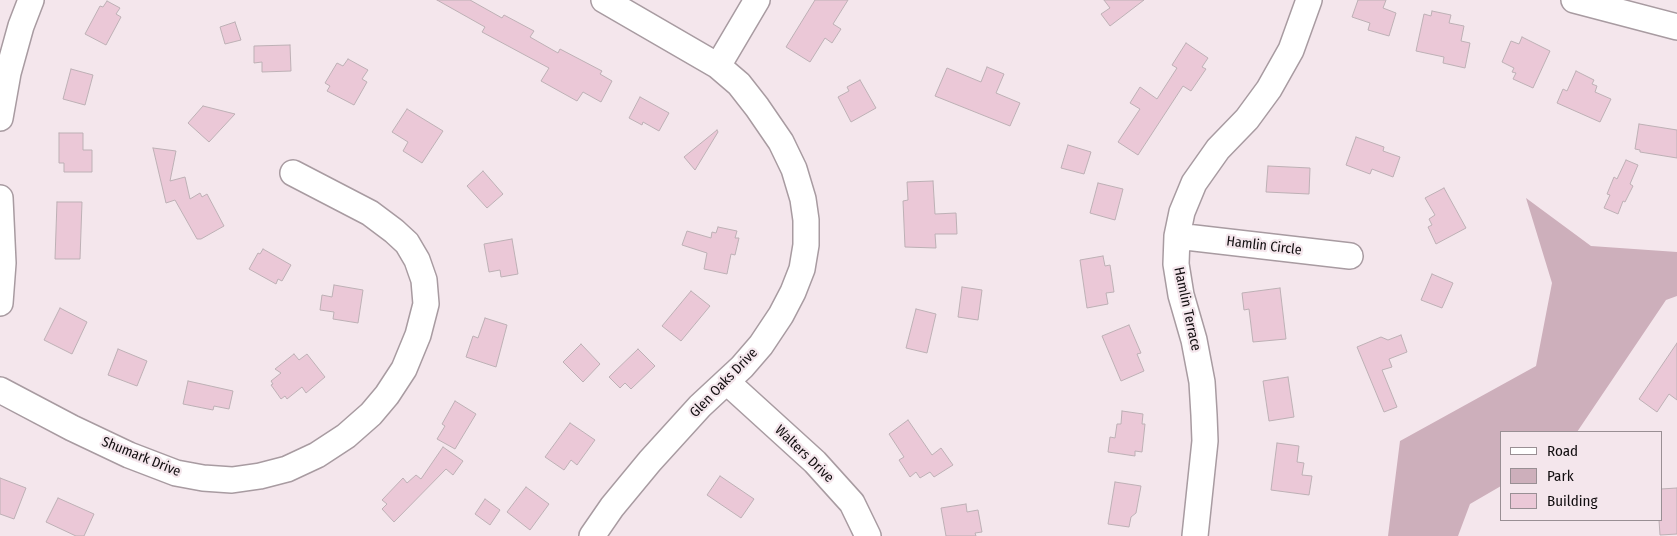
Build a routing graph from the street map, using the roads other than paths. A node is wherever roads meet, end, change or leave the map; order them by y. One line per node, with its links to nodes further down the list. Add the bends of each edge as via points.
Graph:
1 (31, 0): 8 (street, via 8,73)
2 (604, 0): 7 (street, Glen Oaks Drive)
3 (757, 0): 7 (street)
4 (1309, 0): 11 (street, Hamlin Terrace, via 1291,50 1270,89 1248,119 1218,149 1194,183 1182,212)
5 (1574, 0): 6 (street)
6 (1677, 27)
7 (718, 66): 14 (street, Glen Oaks Drive, via 739,84 781,142 794,169 806,220 802,269 793,292 761,345)
8 (0, 118)
9 (293, 174): 15 (street, Shumark Drive, via 370,213 394,231 407,243 424,280 426,304 404,369 371,414 346,436 287,469 232,480 203,478 176,473 130,455)
10 (0, 198): 13 (street, via 3,263)
11 (1177, 236): 12 (street, Hamlin Circle); 18 (street, Hamlin Terrace, via 1176,264 1202,382 1204,415 1205,441)
12 (1350, 256)
13 (0, 303)
14 (727, 382): 16 (street, Glen Oaks Drive, via 700,406 650,461); 17 (street, Walters Drive, via 816,462 852,504)
15 (0, 390)
16 (592, 536)
17 (868, 536)
18 (1195, 536)

